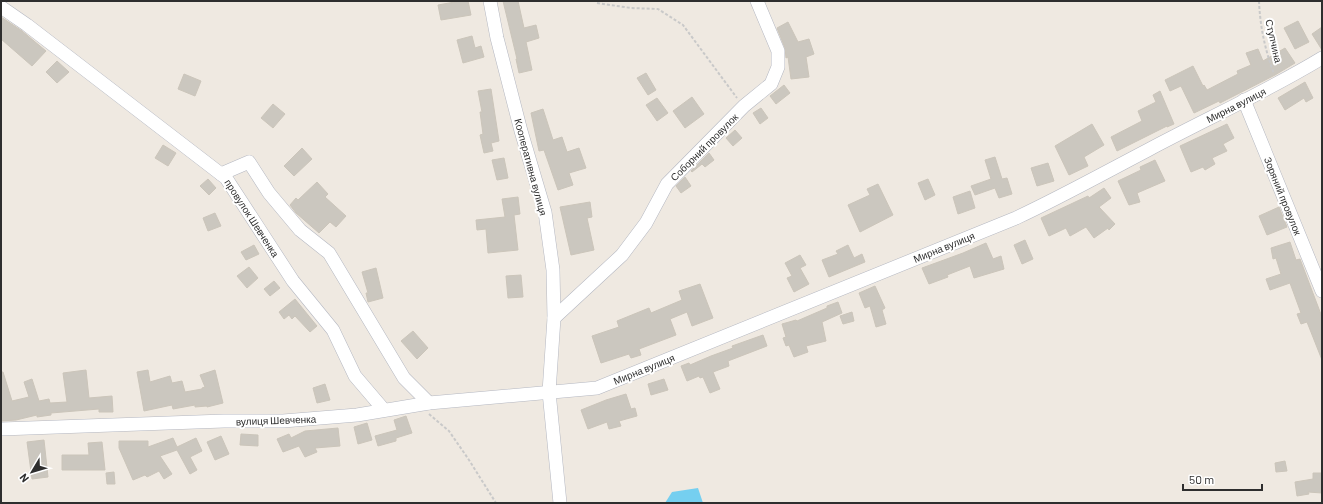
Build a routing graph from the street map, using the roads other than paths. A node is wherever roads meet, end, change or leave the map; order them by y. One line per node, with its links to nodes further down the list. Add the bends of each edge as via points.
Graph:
1 (490, 1): 8 (street, Кооперативна вулиця, via 497,38 545,212 553,270)
2 (758, 1): 8 (street, Соборний провулок, via 778,51 778,67 771,84 743,107 667,184 646,223 622,255)
3 (1, 7): 6 (street, провулок Шевченка)
4 (1322, 58): 5 (street, Мирна вулиця)
5 (1244, 100): 7 (street, Зоряний провулок); 9 (street, Мирна вулиця, via 1016,218 597,388)
6 (221, 174): 10 (street, via 249,162 269,193 300,230 329,253 404,378); 11 (street, провулок Шевченка, via 293,281 332,330 356,376)
7 (1322, 291)
8 (554, 318): 9 (street, Кооперативна вулиця)
9 (549, 392): 10 (street, вулиця Шевченка); 13 (street, Кооперативна вулиця)
10 (429, 403): 11 (street, вулиця Шевченка)
11 (384, 410): 12 (street, вулиця Шевченка, via 357,415 283,421)
12 (1, 429)
13 (560, 503)

